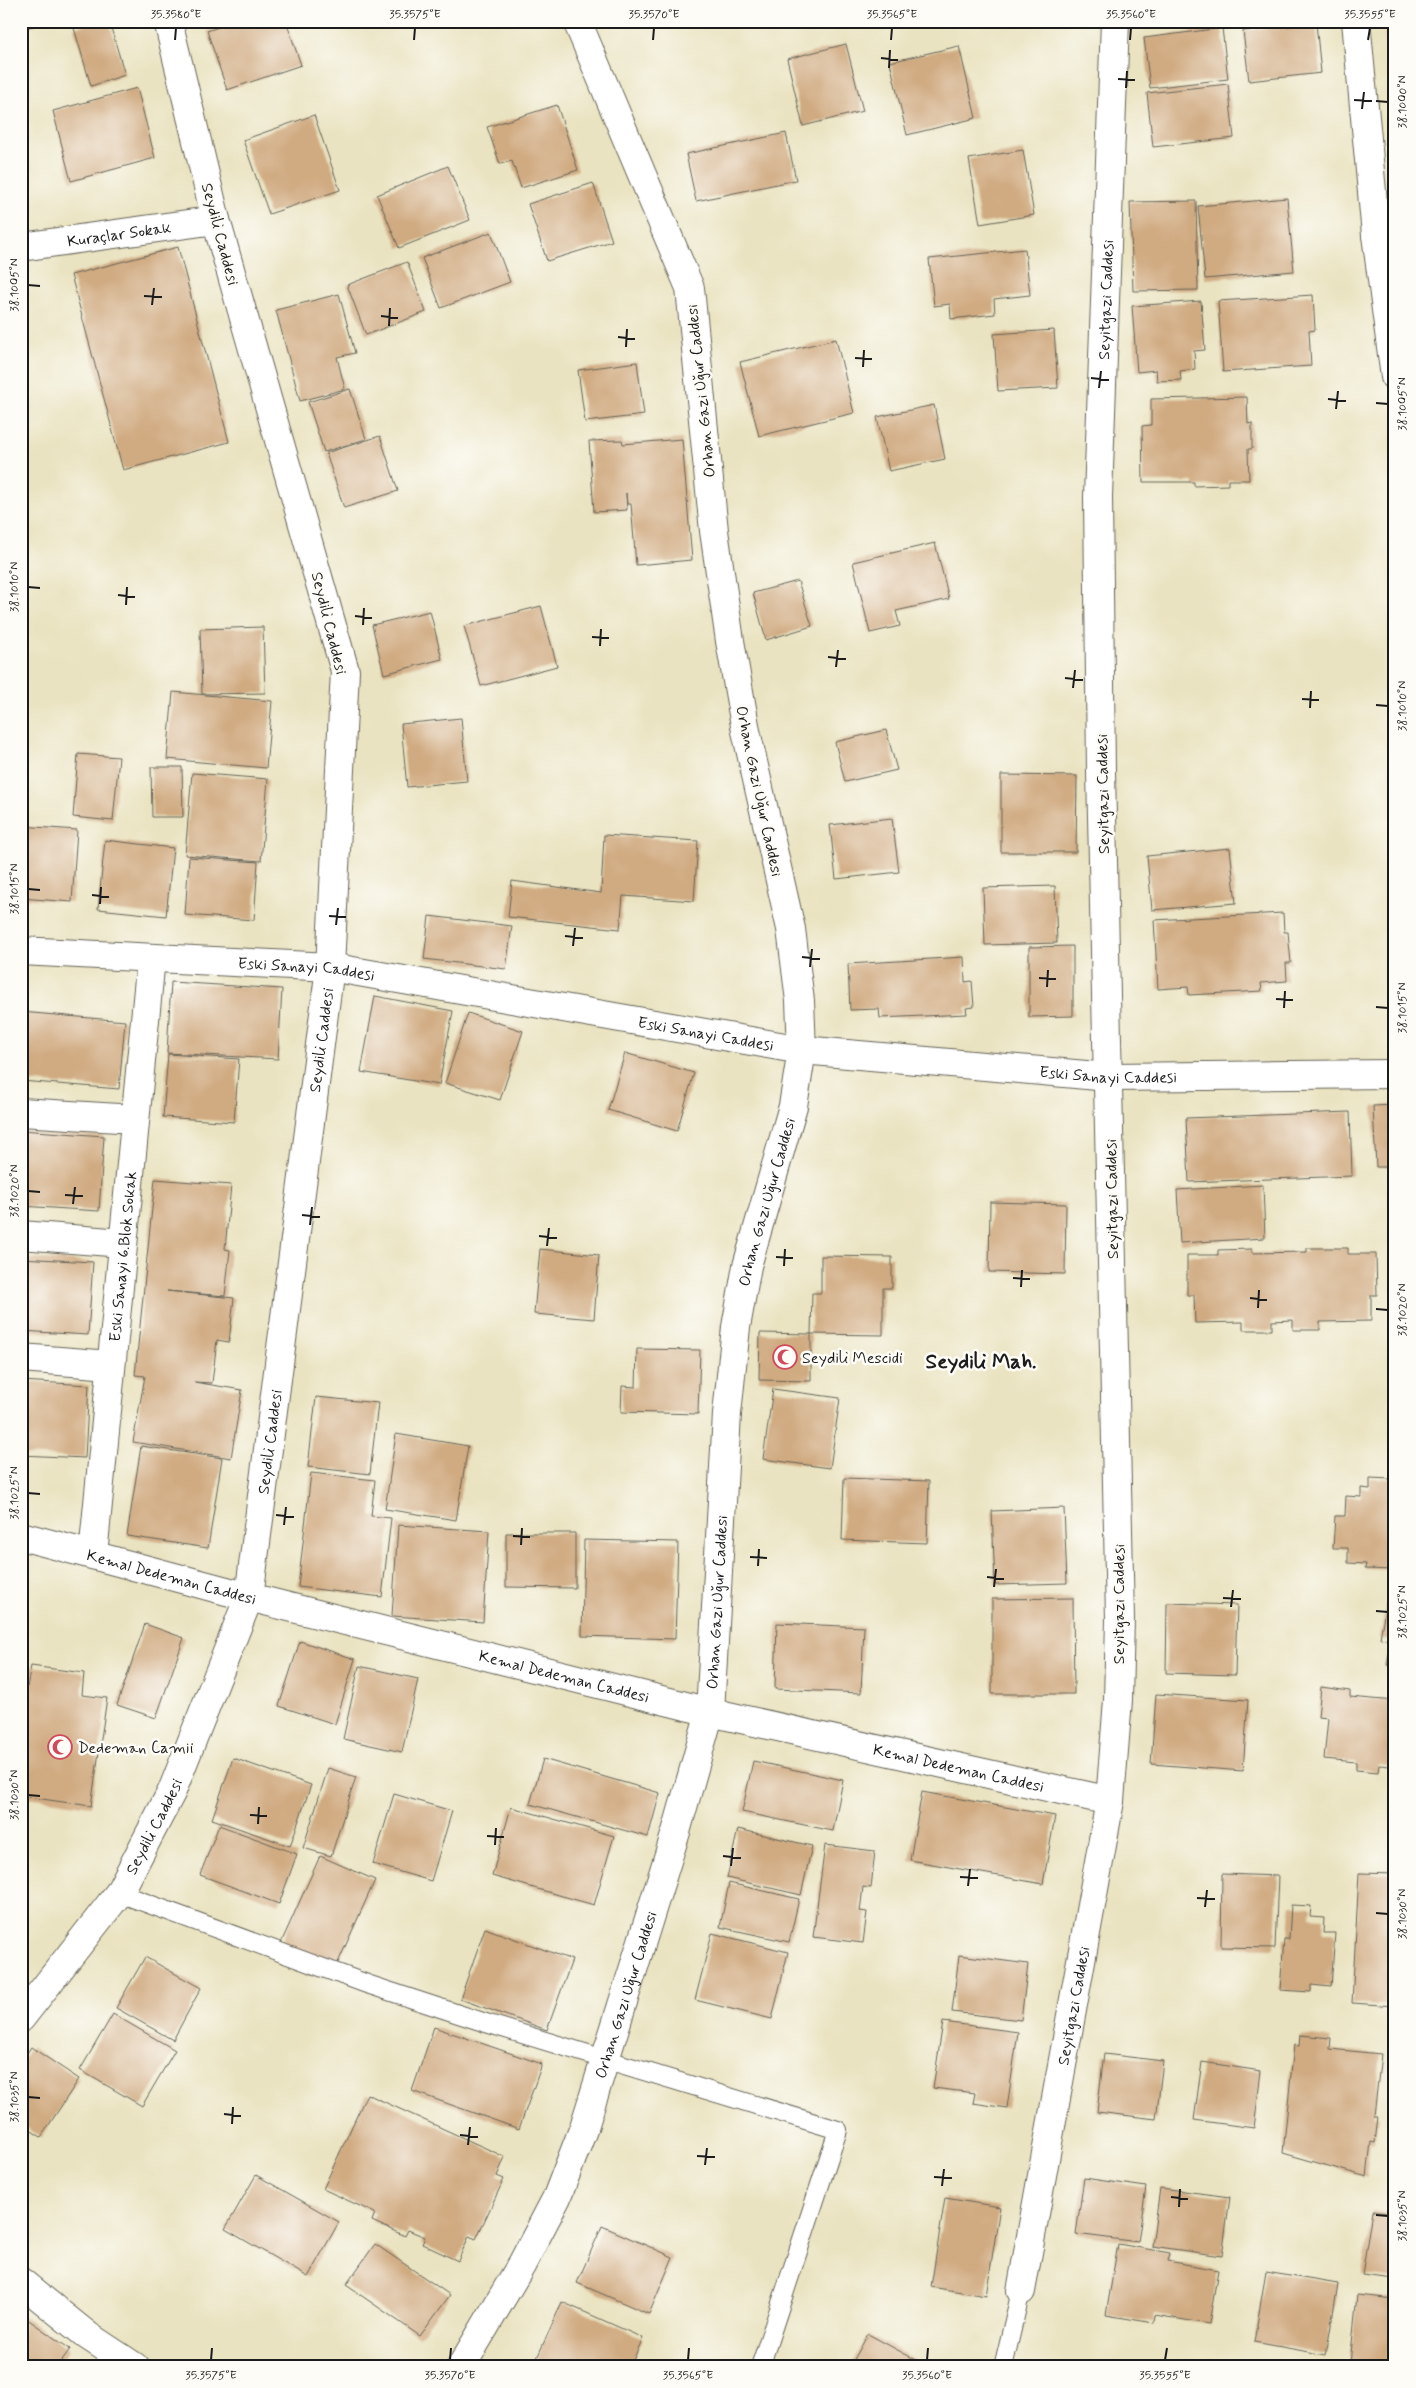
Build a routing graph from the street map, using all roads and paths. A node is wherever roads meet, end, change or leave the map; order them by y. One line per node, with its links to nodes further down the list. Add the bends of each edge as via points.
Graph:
1 (168, 21): 5 (street, Seydili Caddesi)
2 (577, 21): 12 (street, Orhan Gazi Uğur Caddesi, via 690,288 714,531 746,730 791,929)
3 (1115, 21): 14 (street, Seyitgazi Caddesi, via 1098,497)
4 (1356, 21): 6 (street)
5 (216, 220): 7 (street, Kuraçlar Sokak); 11 (street, Seydili Caddesi, via 345,671)
6 (1385, 230): 8 (street)
7 (21, 247)
8 (1395, 377)
9 (21, 951): 10 (street, Eski Sanayi Caddesi)
10 (151, 958): 11 (street, Eski Sanayi Caddesi); 16 (street, Eski Sanayi 6.Blok Sokak)
11 (330, 967): 12 (street, Eski Sanayi Caddesi); 23 (street, Seydili Caddesi)
12 (802, 1050): 14 (street, Eski Sanayi Caddesi); 24 (street, Orhan Gazi Uğur Caddesi, via 793,1106 747,1266 736,1327)
13 (1395, 1074): 14 (street, Eski Sanayi Caddesi)
14 (1109, 1077): 25 (street, Seyitgazi Caddesi, via 1120,1619)
15 (21, 1112): 16 (street)
16 (135, 1119): 18 (street, Eski Sanayi 6.Blok Sokak)
17 (21, 1235): 18 (street)
18 (124, 1243): 20 (street, Eski Sanayi 6.Blok Sokak)
19 (21, 1358): 20 (street)
20 (111, 1365): 22 (street, Eski Sanayi 6.Blok Sokak)
21 (21, 1536): 22 (street, Kemal Dedeman Caddesi)
22 (93, 1555): 23 (street, Kemal Dedeman Caddesi)
23 (249, 1597): 24 (street, Kemal Dedeman Caddesi); 26 (street, Seydili Caddesi, via 172,1791)
24 (710, 1712): 25 (street, Kemal Dedeman Caddesi); 28 (street, Orhan Gazi Uğur Caddesi)
25 (1110, 1801): 30 (street, Seyitgazi Caddesi)
26 (119, 1893): 27 (street, Seydili Caddesi); 28 (lane, via 366,1984)
27 (21, 2018)
28 (605, 2058): 32 (street, Orhan Gazi Uğur Caddesi, via 584,2127 557,2197); 33 (lane, via 838,2130)
29 (21, 2282): 31 (street, via 88,2336)
30 (1021, 2290): 34 (lane, Seyitgazi Caddesi)
31 (135, 2367)
32 (462, 2367)
33 (760, 2367)
34 (1003, 2367)

